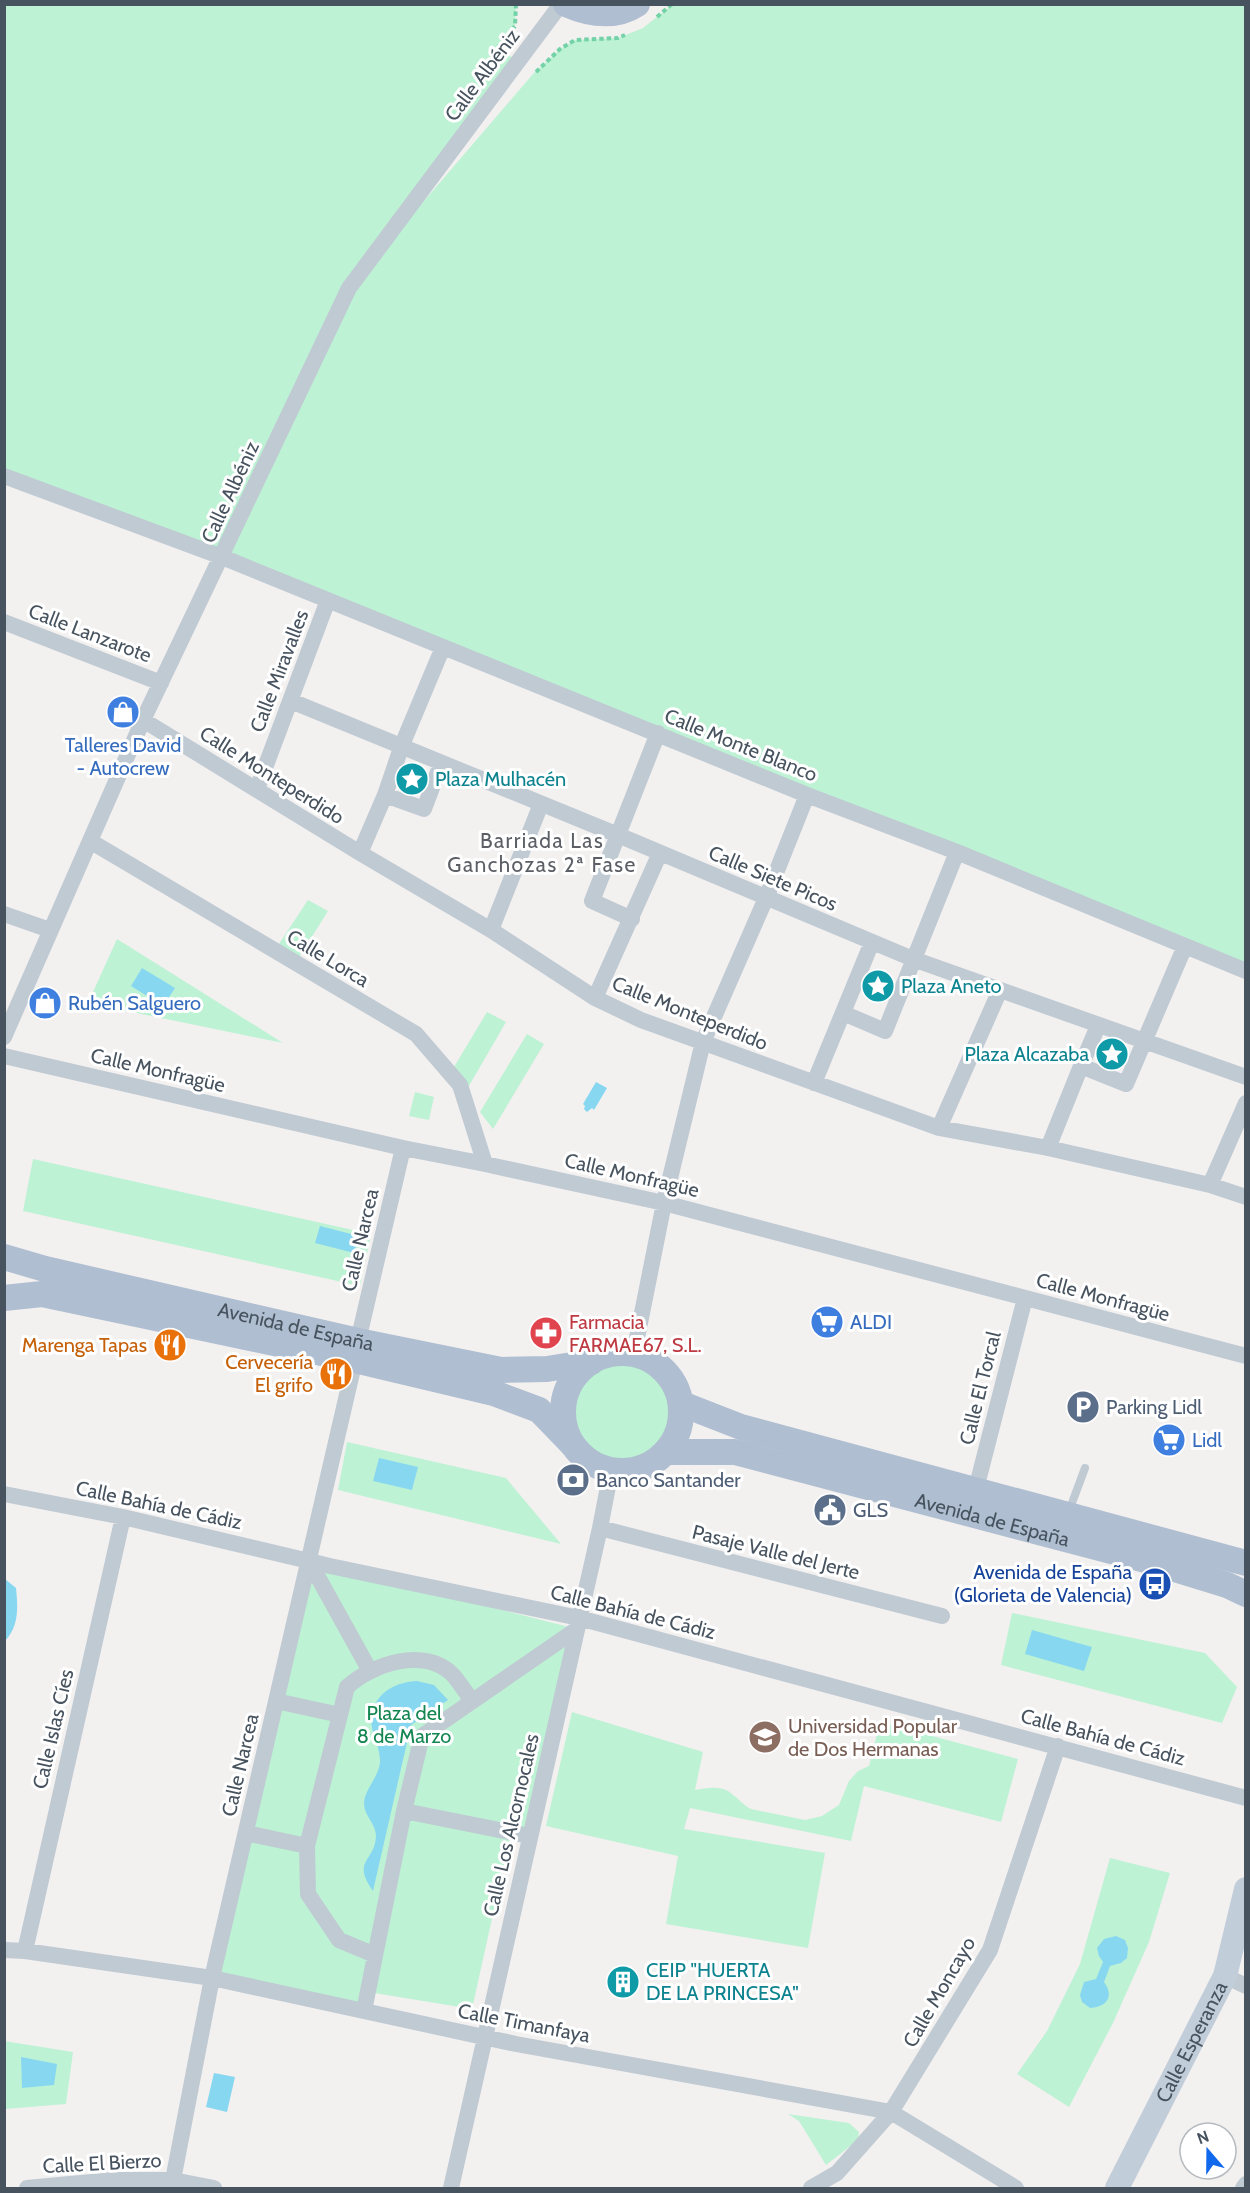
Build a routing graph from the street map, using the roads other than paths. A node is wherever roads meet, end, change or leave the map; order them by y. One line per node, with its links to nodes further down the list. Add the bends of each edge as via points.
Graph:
1 (561, 4): 5 (street, Calle Albéniz, via 350,288)
2 (566, 4): 3 (main road, via 584,12 607,14 630,9)
3 (644, 13)
4 (4, 476): 5 (street, Calle Monte Blanco)
5 (222, 557): 6 (street, Calle Monte Blanco); 9 (street, Calle Albéniz)
6 (328, 600): 8 (street, Calle Monte Blanco); 10 (street, Calle Miravalles)
7 (4, 622): 9 (street, Calle Lanzarote)
8 (443, 647): 12 (street, Calle Monte Blanco); 13 (street)
9 (161, 683): 11 (street, Calle Albéniz)
10 (291, 701): 13 (street, Calle Siete Picos); 15 (street, Calle Miravalles)
11 (143, 720): 15 (street, Calle Monteperdido); 20 (street, Calle Albéniz)
12 (658, 733): 17 (street, Calle Monte Blanco); 19 (street)
13 (402, 745): 14 (street, Calle Siete Picos); 16 (street)
14 (441, 764): 16 (street, via 424,809); 18 (street, Calle Siete Picos)
15 (257, 789): 22 (street, Calle Monteperdido)
16 (385, 795): 22 (street)
17 (807, 795): 21 (street, Calle Monte Blanco); 24 (street)
18 (541, 804): 19 (street, Calle Siete Picos); 28 (street)
19 (618, 835): 23 (street, Calle Siete Picos); 26 (street, via 591,901)
20 (90, 841): 27 (street, Calle Albéniz); 48 (street, Calle Lorca, via 416,1035 460,1085)
21 (957, 852): 30 (street, Calle Monte Blanco); 31 (street)
22 (360, 853): 28 (street, Calle Monteperdido)
23 (660, 853): 24 (street, Calle Siete Picos); 26 (street)
24 (766, 898): 29 (street, Calle Siete Picos); 38 (street)
25 (4, 914): 27 (street)
26 (632, 919): 34 (street)
27 (50, 930): 37 (street, Calle Albéniz)
28 (491, 930): 34 (street, Calle Monteperdido)
29 (872, 942): 31 (street, Calle Siete Picos); 35 (street)
30 (1185, 946): 32 (street, Calle Monte Blanco); 39 (street)
31 (912, 958): 33 (street, Calle Siete Picos); 35 (street, via 885,1031)
32 (1245, 971)
33 (1000, 990): 36 (street, Calle Siete Picos); 45 (street)
34 (595, 998): 38 (street, Calle Monteperdido)
35 (843, 1013): 43 (street)
36 (1098, 1026): 39 (street, Calle Siete Picos); 41 (street)
37 (4, 1037)
38 (702, 1042): 43 (street, Calle Monteperdido); 51 (street)
39 (1143, 1042): 41 (street, via 1126,1084); 42 (street, Calle Siete Picos)
40 (4, 1056): 46 (street, Calle Monfragüe)
41 (1081, 1066): 47 (street)
42 (1245, 1077)
43 (814, 1083): 45 (street, Calle Monteperdido)
44 (1245, 1103): 49 (street)
45 (939, 1128): 47 (street, Calle Monteperdido)
46 (403, 1148): 48 (street, Calle Monfragüe); 55 (street, Calle Narcea)
47 (1048, 1148): 49 (street, Calle Monteperdido)
48 (485, 1164): 51 (street, Calle Monfragüe)
49 (1210, 1185): 50 (street, Calle Monteperdido)
50 (1245, 1197)
51 (664, 1203): 54 (street, Calle Monfragüe); 56 (street)
52 (4, 1257): 55 (main road, Avenida de España)
53 (4, 1298): 55 (main road, Avenida de España, via 42,1294)
54 (1025, 1298): 57 (street, Calle Monfragüe); 64 (street, Calle El Torcal)
55 (356, 1350): 58 (main road, Avenida de España, via 501,1371); 60 (main road, Avenida de España, via 539,1410); 69 (street, Calle Narcea)
56 (634, 1353): 58 (main road, via 609,1354); 59 (main road, via 654,1362 672,1380)
57 (1245, 1356)
58 (591, 1362): 60 (main road, via 576,1375 563,1408)
59 (682, 1404): 61 (main road, via 680,1430); 64 (main road, Avenida de España, via 741,1427)
60 (572, 1443): 63 (main road, via 582,1456)
61 (667, 1452): 63 (main road, via 651,1465); 71 (main road, Avenida de España, via 735,1452 1149,1561)
62 (1085, 1468): 66 (lane)
63 (611, 1471): 68 (street, Calle Los Alcornocales)
64 (976, 1489): 66 (main road, Avenida de España)
65 (4, 1494): 67 (street, Calle Bahía de Cádiz)
66 (1068, 1514): 70 (main road, Avenida de España)
67 (123, 1517): 69 (street, Calle Bahía de Cádiz); 86 (street, Calle Islas Cíes)
68 (600, 1528): 72 (street, Pasaje Valle del Jerte); 73 (street, Calle Los Alcornocales)
69 (309, 1561): 73 (street, Calle Bahía de Cádiz); 74 (street); 75 (street, Calle Narcea)
70 (1245, 1563)
71 (1245, 1594)
72 (942, 1616)
73 (578, 1624): 76 (street); 78 (street, Calle Bahía de Cádiz); 82 (street, Calle Los Alcornocales)
74 (370, 1671): 76 (street, via 420,1660 439,1665 453,1674); 77 (street, via 347,1687)
75 (276, 1701): 77 (street); 81 (street, Calle Narcea)
76 (472, 1701): 80 (street, via 422,1736)
77 (340, 1715): 83 (street)
78 (1058, 1746): 79 (street, Calle Bahía de Cádiz); 92 (street, Calle Moncayo, via 990,1950)
79 (1245, 1798)
80 (404, 1811): 82 (street); 87 (street)
81 (246, 1833): 83 (street); 88 (street, Calle Narcea)
82 (529, 1836): 91 (street, Calle Los Alcornocales)
83 (307, 1846): 87 (street, via 308,1894 339,1940)
84 (1245, 1889): 89 (street, Calle Esperanza)
85 (4, 1950): 86 (street, Calle Timanfaya)
86 (25, 1951): 88 (street, Calle Timanfaya)
87 (375, 1955): 90 (street)
88 (212, 1978): 90 (street, Calle Timanfaya); 93 (street, Calle Narcea)
89 (1235, 1981): 100 (street, Calle Esperanza)
90 (363, 2012): 91 (street, Calle Timanfaya)
91 (484, 2037): 92 (street, Calle Timanfaya); 97 (street, Calle Los Alcornocales)
92 (891, 2112): 98 (street, Calle Moncayo, via 837,2173); 99 (street, Calle Timanfaya)
93 (173, 2180): 95 (street, Calle El Bierzo, via 113,2180); 96 (street, Calle El Bierzo)
94 (1245, 2184): 101 (street)
95 (27, 2188)
96 (214, 2188)
97 (451, 2188)
98 (811, 2188)
99 (1016, 2188)
100 (1117, 2188)
101 (1243, 2188)

